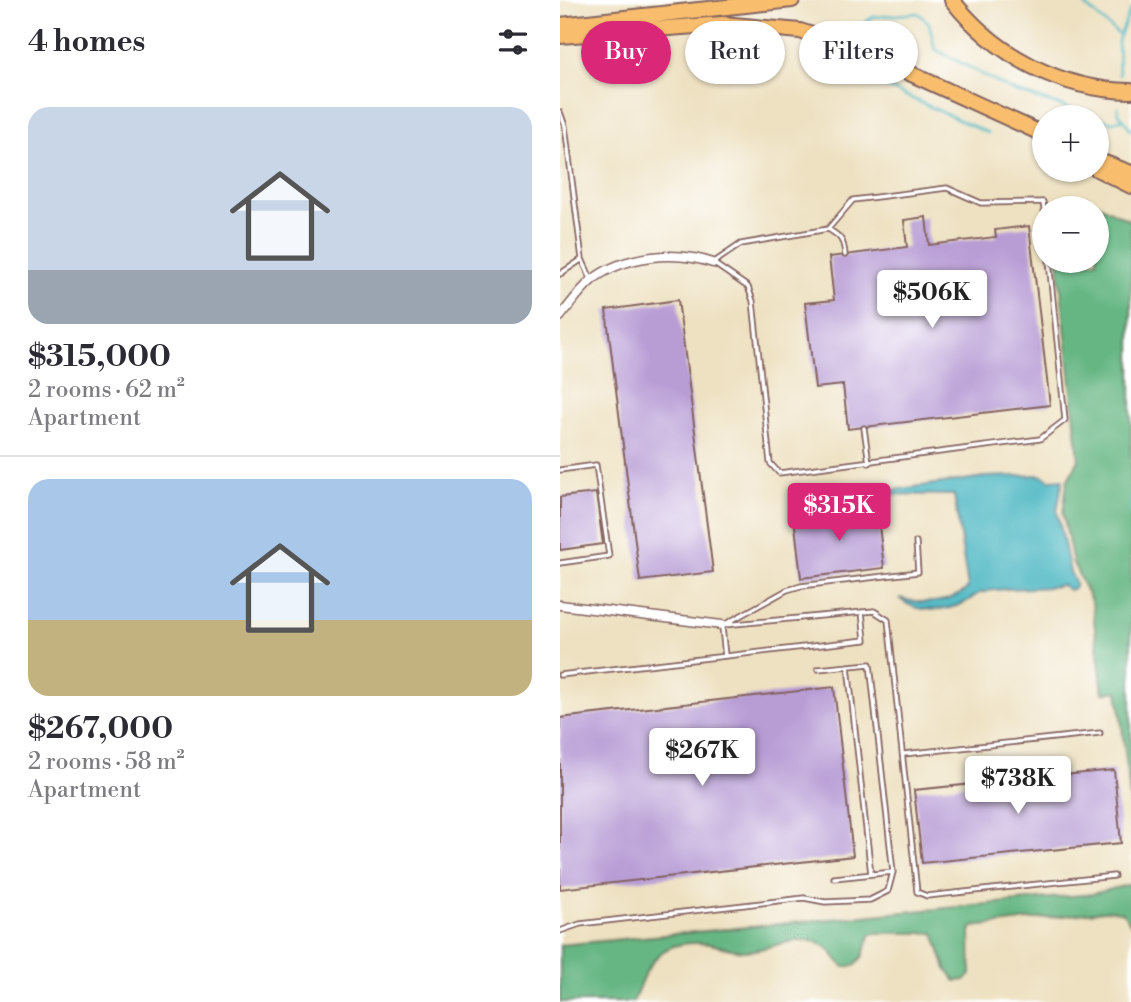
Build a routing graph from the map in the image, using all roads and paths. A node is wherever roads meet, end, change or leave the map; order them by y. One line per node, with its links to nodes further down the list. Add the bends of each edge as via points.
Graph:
1 (792, 0): 3 (highway)
2 (953, 1): 5 (highway, via 982,33 1026,64 1073,83)
3 (560, 26)
4 (560, 36): 6 (highway, via 723,24 790,29 859,50)
5 (1131, 91)
6 (967, 100): 8 (highway); 9 (highway)
7 (560, 112): 17 (lane)
8 (1032, 129)
9 (1032, 136)
10 (1109, 165): 11 (highway)
11 (1131, 173)
12 (1109, 175): 13 (highway)
13 (1131, 186)
14 (1032, 202): 15 (lane, via 981,203 947,188 853,200)
15 (828, 229): 16 (lane, via 839,235); 18 (lane, via 741,244)
16 (845, 254)
17 (582, 259): 20 (lane); 21 (lane)
18 (713, 263): 21 (street, via 684,256 640,260 612,267); 24 (lane, via 748,287 753,301 770,463 779,473)
19 (1050, 273): 24 (lane, via 1065,420 1040,439)
20 (560, 274)
21 (592, 281): 22 (street)
22 (560, 317)
23 (864, 428): 24 (lane)
24 (869, 463)
25 (560, 470): 27 (lane, via 596,465 609,556)
26 (916, 542): 30 (lane, via 918,572 787,590)
27 (560, 563)
28 (560, 605): 30 (street)
29 (862, 612): 30 (lane); 31 (lane, via 866,640); 36 (lane, via 874,611 888,620)
30 (722, 625): 31 (lane)
31 (725, 656): 34 (lane)
32 (848, 666): 33 (lane); 37 (lane, via 870,664); 38 (lane)
33 (818, 669)
34 (560, 676)
35 (1100, 733): 36 (lane)
36 (904, 754): 39 (lane, via 917,892 927,896)
37 (892, 872): 38 (lane); 41 (lane, via 888,891 870,900 804,898)
38 (871, 874): 40 (lane)
39 (1114, 876)
40 (834, 878)
41 (560, 931)

